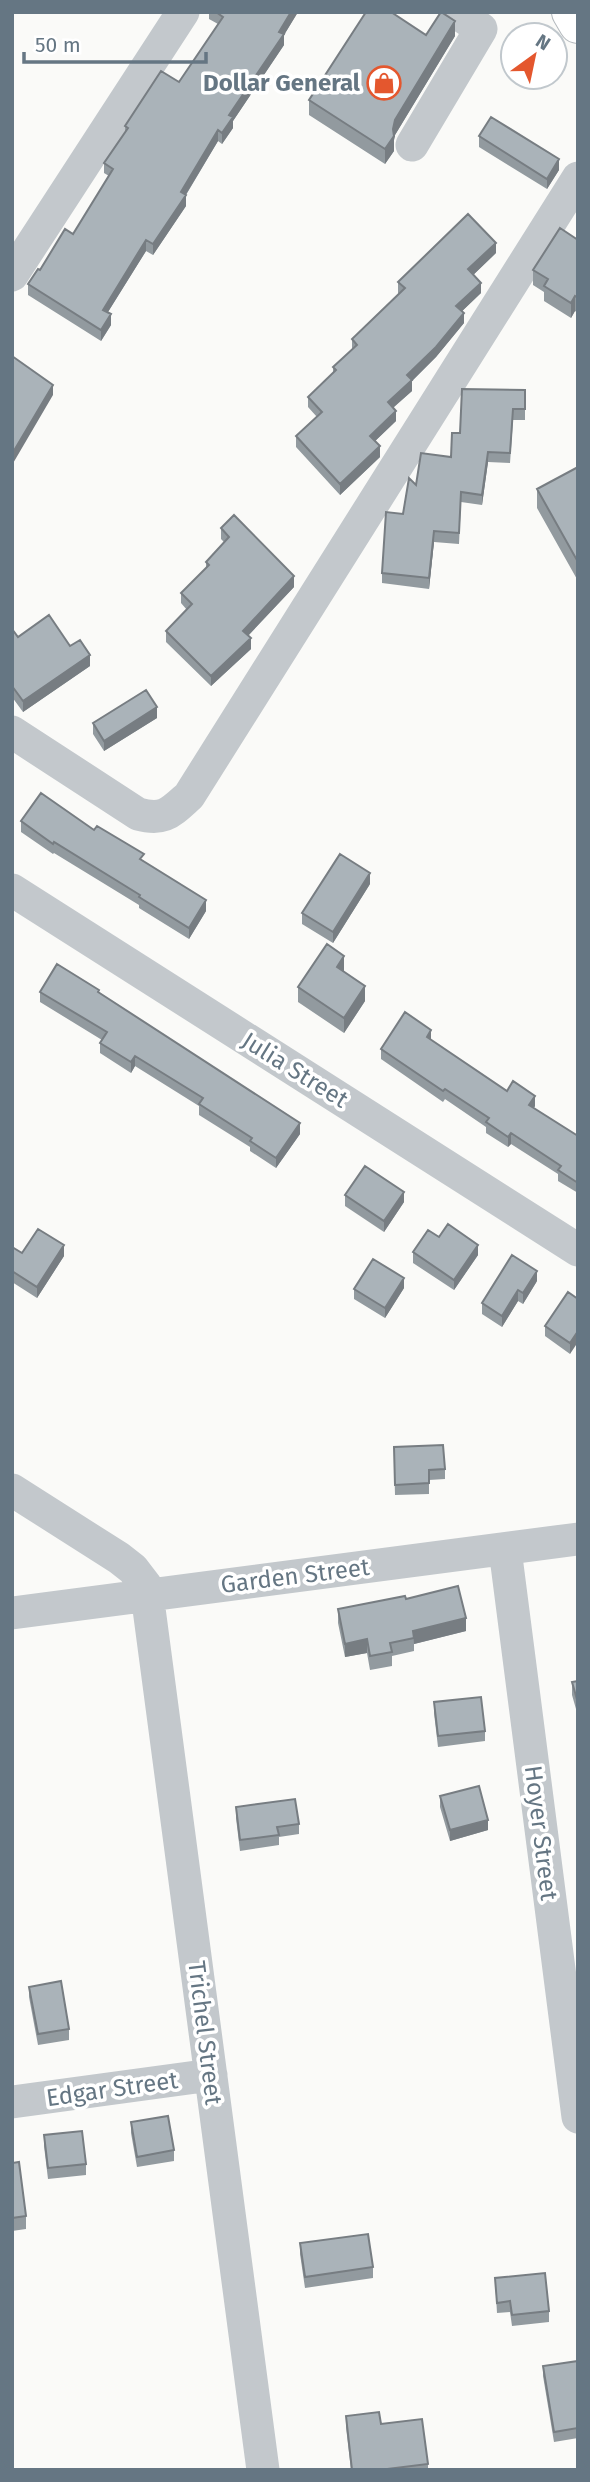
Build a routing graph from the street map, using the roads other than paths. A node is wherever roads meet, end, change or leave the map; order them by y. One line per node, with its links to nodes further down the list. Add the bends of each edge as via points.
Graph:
1 (183, 12): 7 (street)
2 (456, 12): 5 (street, via 481,29)
3 (571, 12): 4 (main road)
4 (578, 24)
5 (412, 145)
6 (578, 178): 8 (street, via 189,796 169,814 155,819 138,814)
7 (12, 275)
8 (12, 732)
9 (12, 890): 10 (street, Julia Street)
10 (578, 1250)
11 (12, 1490): 14 (street, via 119,1558 141,1579)
12 (578, 1539): 13 (street, Garden Street)
13 (505, 1549): 14 (street, Garden Street); 18 (street, Hoyer Street)
14 (148, 1595): 15 (street, Garden Street); 16 (street, Trichel Street)
15 (12, 1613)
16 (211, 2075): 17 (street, Edgar Street); 19 (street, Trichel Street)
17 (12, 2102)
18 (578, 2117)
19 (262, 2470)

